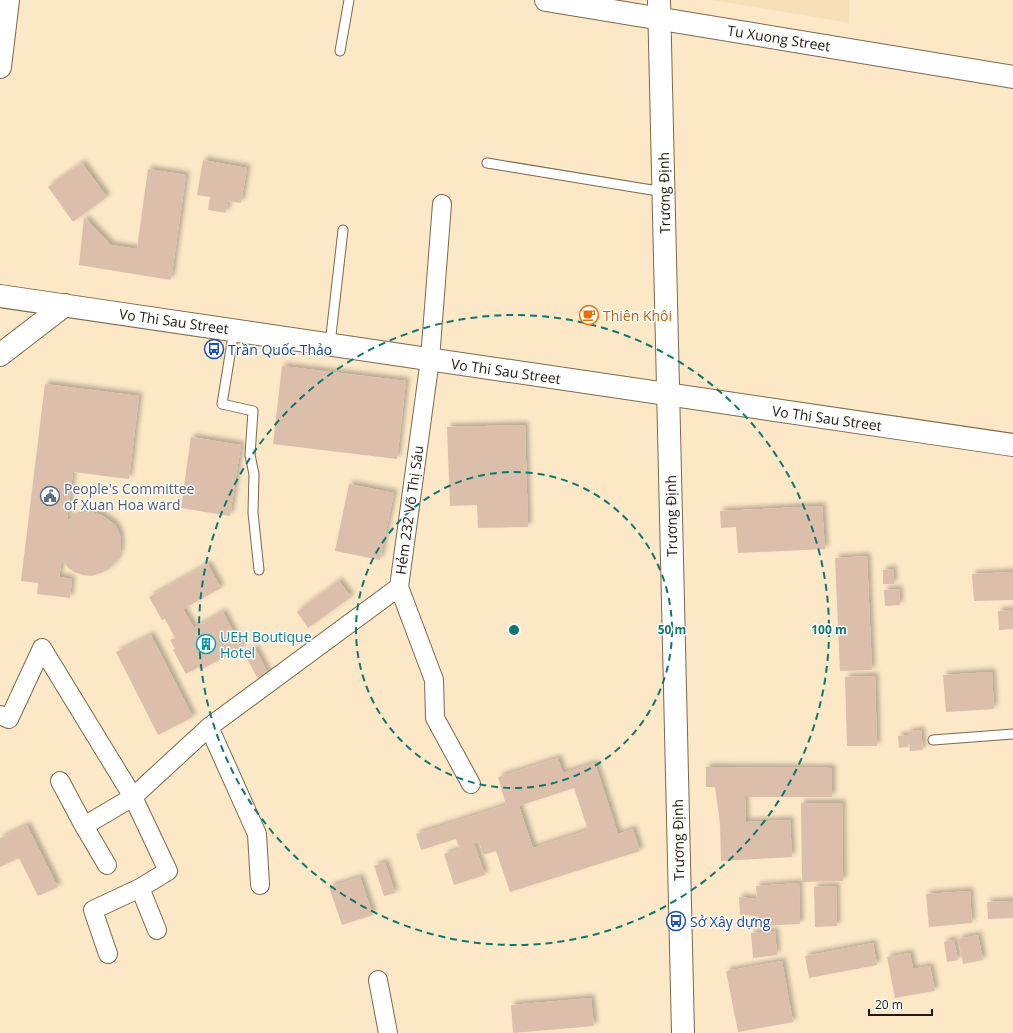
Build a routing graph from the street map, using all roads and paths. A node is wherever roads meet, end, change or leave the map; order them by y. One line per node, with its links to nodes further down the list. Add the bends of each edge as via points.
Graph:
1 (8, 0): 6 (street)
2 (349, 0): 5 (lane)
3 (546, 0): 4 (street, Tu Xuong Street)
4 (659, 9): 7 (street, Tu Xuong Street); 9 (street, Trương Định)
5 (340, 51)
6 (0, 67)
7 (1013, 76)
8 (488, 163): 9 (lane)
9 (664, 192): 18 (street, Trương Định)
10 (442, 204): 17 (street, Hẻm 232 Võ Thị Sáu)
11 (343, 230): 15 (lane)
12 (0, 296): 13 (street, Vo Thi Sau Street)
13 (65, 305): 14 (street, Vo Thi Sau Street); 16 (street)
14 (234, 330): 15 (street, Vo Thi Sau Street); 20 (lane, via 222,404 254,410 250,455 254,474 253,514)
15 (330, 344): 17 (street, Vo Thi Sau Street)
16 (0, 356)
17 (430, 359): 18 (street, Vo Thi Sau Street); 21 (street, Hẻm 232 Võ Thị Sáu)
18 (668, 394): 19 (street, Vo Thi Sau Street); 37 (street, Trương Định)
19 (1013, 446)
20 (259, 570)
21 (399, 587): 23 (street, Hẻm 232 Võ Thị Sáu); 27 (street, via 434,680 435,718)
22 (0, 715): 28 (street, via 10,719 42,648)
23 (210, 727): 28 (street, Hẻm 232 Võ Thị Sáu); 31 (street, via 257,834)
24 (1013, 734): 25 (lane)
25 (933, 740)
26 (60, 782): 29 (street)
27 (471, 784)
28 (133, 797): 29 (street, Hẻm 232 Võ Thị Sáu); 32 (street, via 168,871)
29 (84, 826): 30 (street)
30 (107, 865)
31 (260, 886)
32 (140, 888): 33 (street); 34 (street, via 93,910)
33 (157, 930)
34 (108, 954)
35 (378, 980): 36 (street)
36 (388, 1033)
37 (682, 1033)

